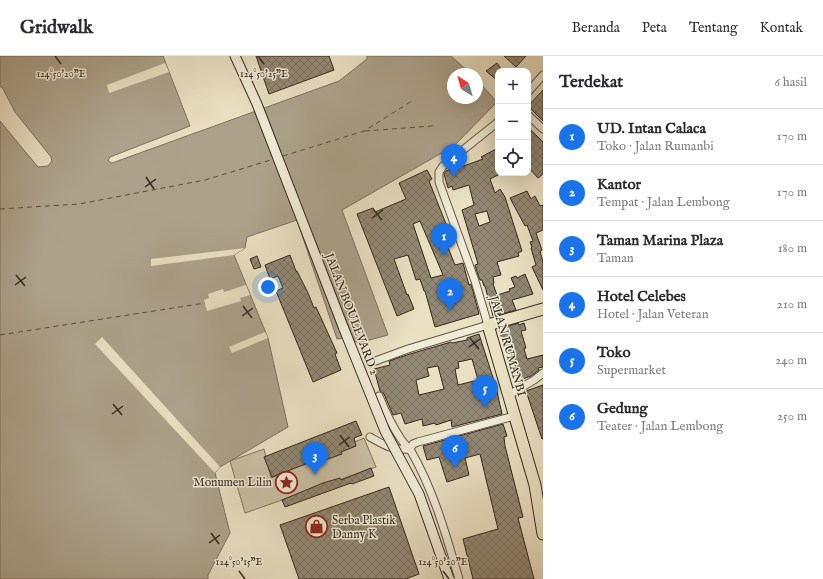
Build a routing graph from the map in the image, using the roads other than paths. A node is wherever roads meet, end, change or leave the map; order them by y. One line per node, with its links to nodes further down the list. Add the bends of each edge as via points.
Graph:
1 (235, 56): 17 (main road, JALAN BOULEVARD 2, bridge, via 257,104 385,431 419,494)
2 (543, 75): 3 (street)
3 (531, 89)
4 (531, 118): 6 (street)
5 (495, 124): 8 (street, JALAN RUMANBI, via 440,169 438,176)
6 (543, 129)
7 (543, 309): 8 (highway)
8 (488, 326): 9 (street); 11 (highway, JALAN RUMANBI)
9 (370, 363)
10 (543, 373): 11 (street)
11 (508, 395): 13 (highway, JALAN RUMANBI)
12 (379, 396): 15 (street, via 402,441)
13 (514, 416): 15 (street, via 418,442); 16 (highway, JALAN RUMANBI, via 535,485)
14 (370, 437): 15 (street, via 387,447)
15 (410, 449): 18 (street, via 438,509)
16 (543, 534)
17 (449, 579)
18 (459, 579)

